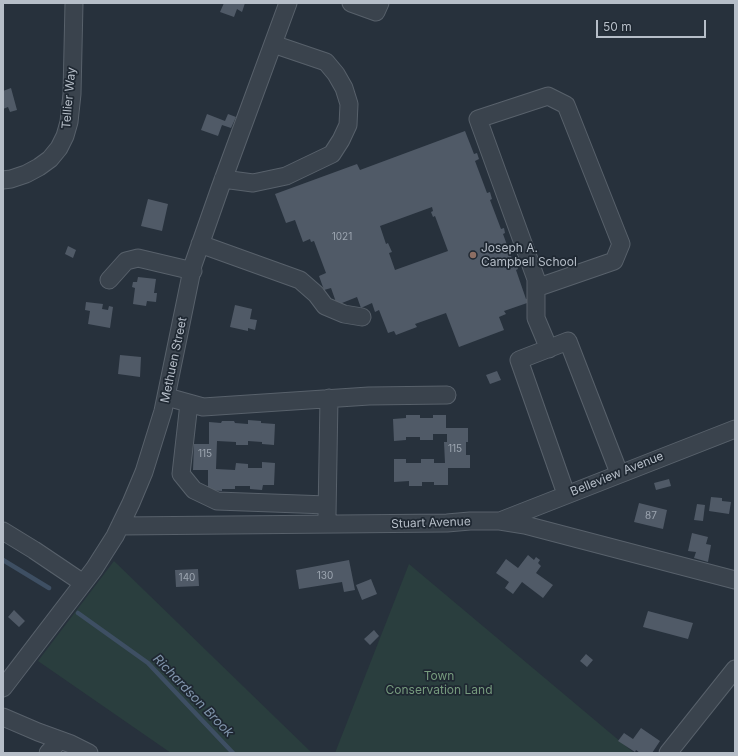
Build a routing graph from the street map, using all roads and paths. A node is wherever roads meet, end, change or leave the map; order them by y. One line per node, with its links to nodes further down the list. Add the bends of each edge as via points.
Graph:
1 (74, 3): 7 (street, Tellier Way, via 72,94 70,122 65,136 60,148 39,167 26,174)
2 (288, 3): 5 (street, Methuen Street)
3 (351, 3): 4 (street, via 376,12)
4 (380, 3)
5 (273, 44): 6 (street, Methuen Street); 6 (street, via 326,62 344,88 349,104 348,125 332,154 286,176 253,183)
6 (223, 179): 8 (street, Methuen Street)
7 (3, 180)
8 (200, 244): 9 (street, Methuen Street); 12 (street, via 300,280 326,306 344,314)
9 (192, 270): 10 (street, via 138,258 126,261); 15 (street, Methuen Street)
10 (109, 280)
11 (536, 288): 11 (street, via 536,279 478,119 548,96 566,105 621,244 614,261); 13 (street, via 536,318)
12 (362, 317)
13 (548, 349): 19 (street, via 568,341); 20 (street, via 518,360)
14 (447, 395): 16 (street)
15 (167, 397): 17 (street); 24 (street, Methuen Street, via 144,472)
16 (329, 398): 17 (street, via 203,407); 21 (street)
17 (189, 403): 21 (street, via 181,474 194,490 217,501)
18 (735, 429): 19 (street, Belleview Avenue)
19 (619, 473): 20 (street, Belleview Avenue)
20 (566, 494): 22 (street, Belleview Avenue)
21 (327, 505): 23 (street)
22 (500, 521): 23 (street, Stuart Avenue); 26 (street, Stuart Avenue, via 525,525)
23 (326, 524): 24 (street, Stuart Avenue)
24 (120, 526): 27 (street, Methuen Street)
25 (3, 531): 27 (street)
26 (735, 580)
27 (83, 583): 29 (street, Methuen Street)
28 (735, 669): 34 (street)
29 (3, 688)
30 (3, 717): 31 (street)
31 (60, 740): 32 (street); 33 (street)
32 (48, 753)
33 (89, 753)
34 (668, 753)

